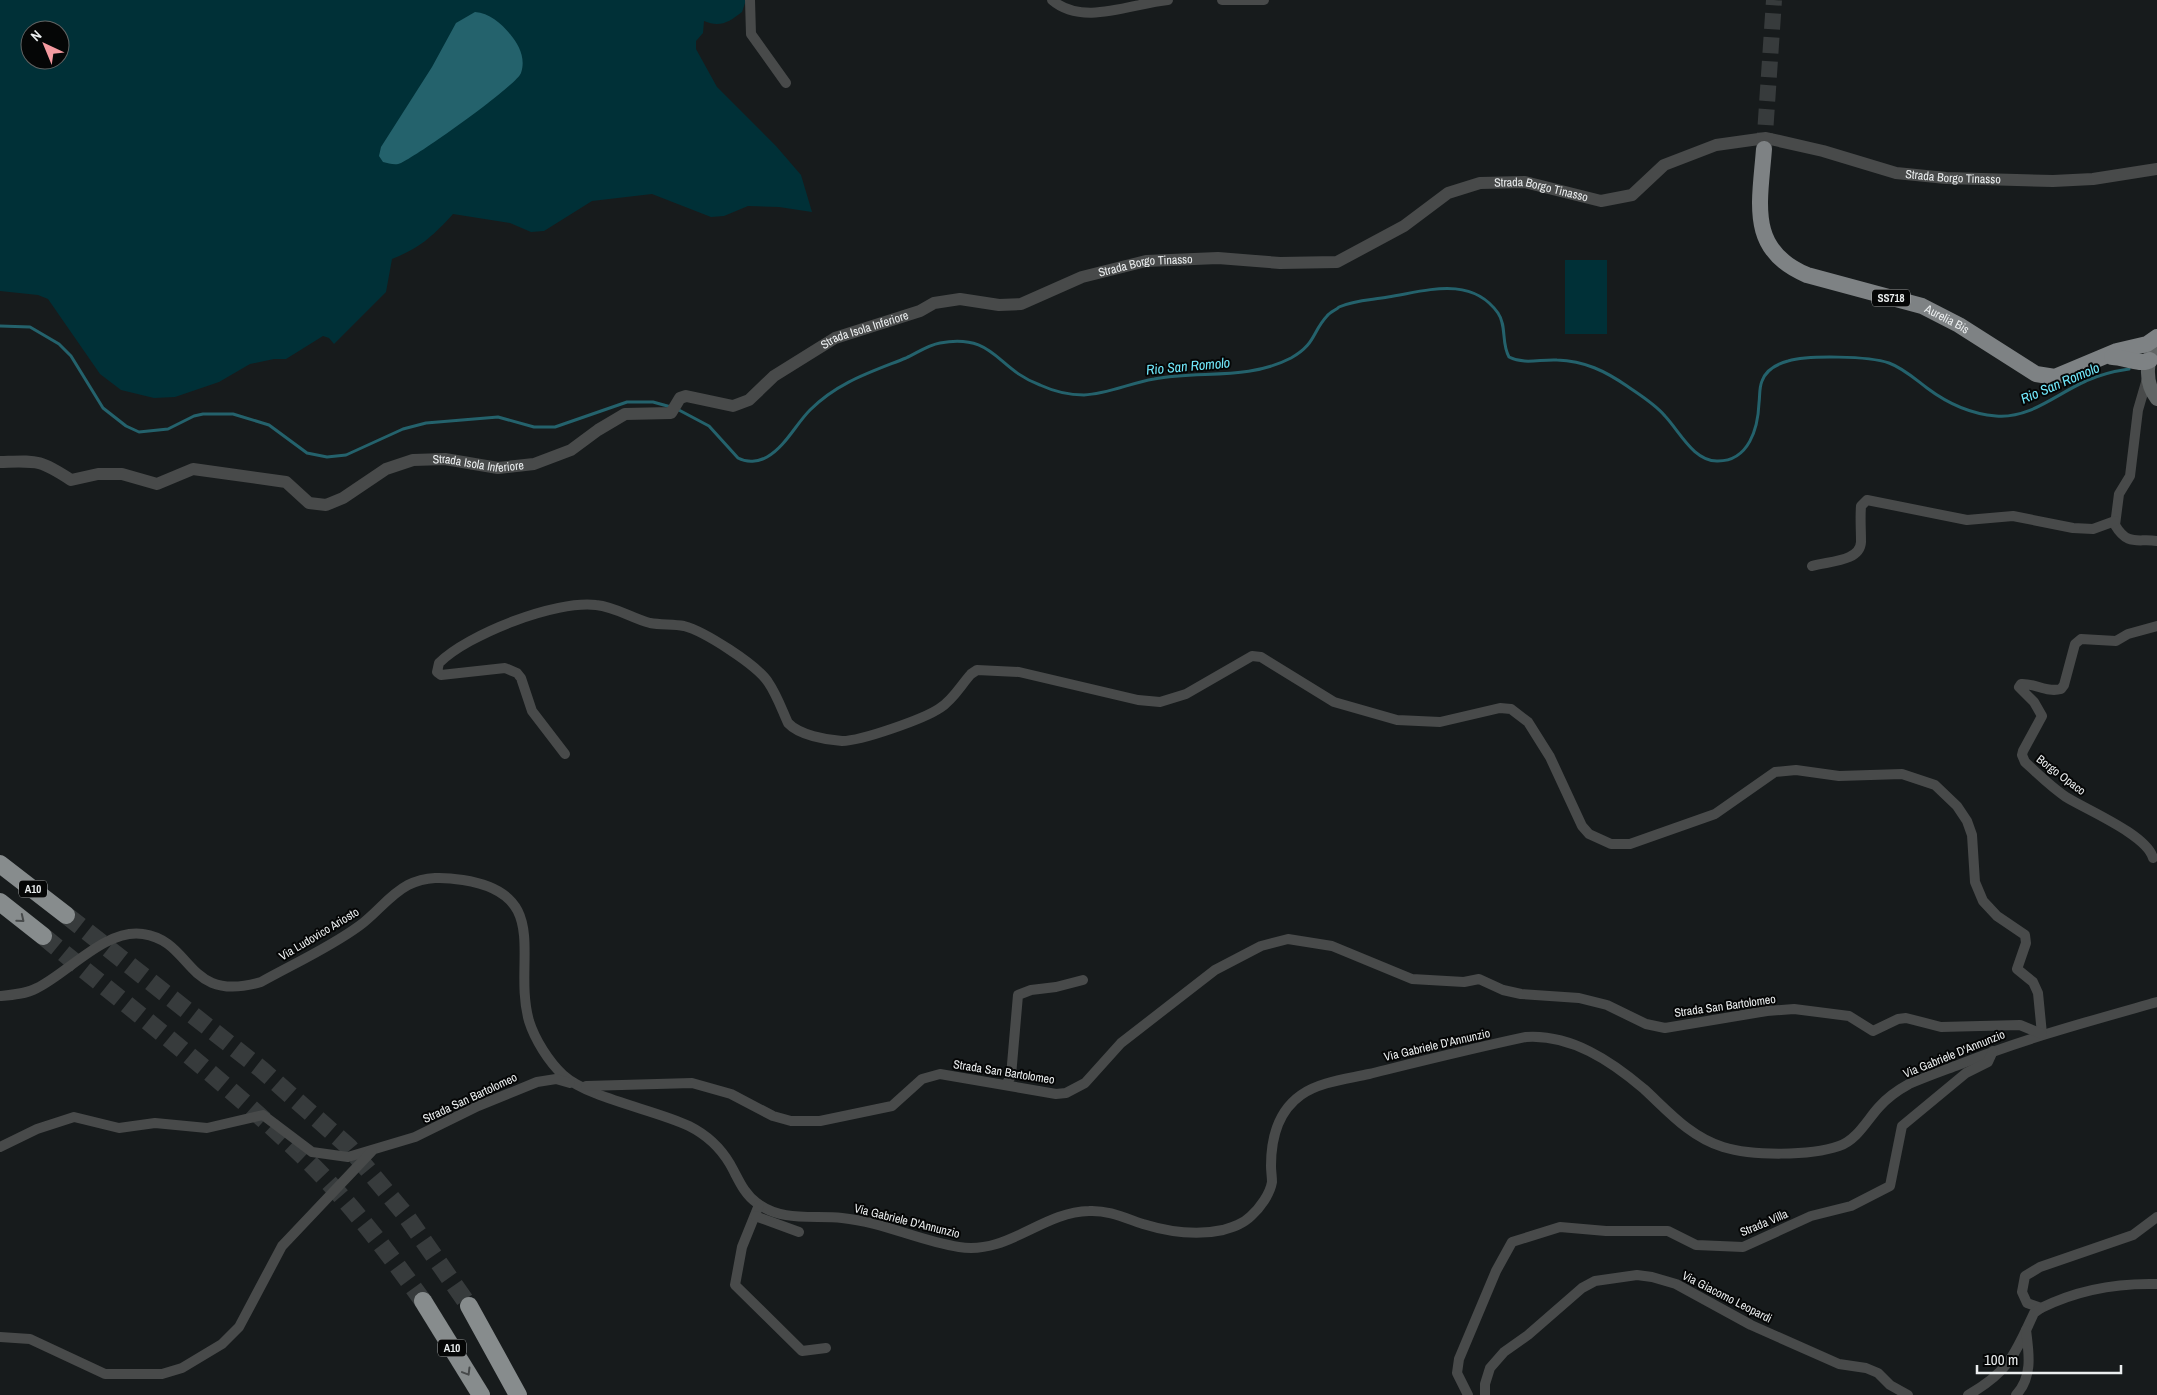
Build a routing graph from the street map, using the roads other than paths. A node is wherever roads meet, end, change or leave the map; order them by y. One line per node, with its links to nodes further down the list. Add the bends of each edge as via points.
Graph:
1 (750, 0): 6 (street, via 750,34)
2 (1052, 0): 3 (street, via 1060,7 1089,12)
3 (1168, 0)
4 (1222, 0): 5 (street)
5 (1264, 0)
6 (786, 83)
7 (1764, 150): 10 (highway, Aurelia Bis / SS718, via 1761,222 1768,246 1790,268 1922,306 1959,324 2042,376 2055,377 2100,358)
8 (2157, 170): 9 (street, Strada Borgo Tinasso, via 2053,180 1946,178 1896,173 1766,138 1716,145 1664,165 1632,195 1601,201 1526,182 1480,183 1448,192 1404,226 1338,262 1280,263 1218,258 1146,261 1082,277 1022,304 999,306 960,299)
9 (934, 303): 12 (street, Strada Isola Inferiore, via 920,311 835,338 774,376 749,400 733,406 686,396 680,398 670,413 625,414 571,450 534,464 498,468 445,459 413,460 386,470 343,498 326,505 309,503 286,482 238,474 193,469 157,484 122,474 98,474 71,480 47,464)
10 (2148, 357): 11 (main road); 13 (street, via 2130,476 2119,494)
11 (2157, 399)
12 (0, 462)
13 (2115, 522): 14 (street, via 2118,529 2137,542); 15 (street, via 2094,529 2013,516 1967,520 1867,500 1861,506 1861,544 1857,553)
14 (2157, 541)
15 (1812, 566)
16 (2157, 626): 18 (street, Borgo Opaco, via 2116,641 2081,640 2075,644 2061,689 2043,689 2026,684 2019,687 2042,716 2023,751 2025,762 2066,797 2134,836)
17 (565, 754): 26 (street, via 532,711 518,673 505,668 441,675 437,672 439,663 465,645 533,614 579,605 611,607 650,623 683,626 699,632 768,681 793,728 842,741 918,719 941,708 977,670 1019,672 1138,700 1160,702 1186,694 1252,656 1261,656 1334,702 1397,720 1440,722 1500,708 1520,714 1550,757 1582,826 1599,840 1618,845 1630,844 1716,814 1775,772 1796,770 1839,776 1902,774 1935,785 1948,795 1967,821 1972,835 1975,882 1983,901 1997,916 2023,932 2026,939 2018,969 2033,982 2038,993)
18 (2153, 858)
19 (0, 864): 21 (highway, A10)
20 (0, 902): 22 (highway, A10, one-way to 22)
21 (66, 915)
22 (42, 936)
23 (1083, 980): 29 (street, via 1056,988 1031,990 1018,996 1011,1076)
24 (0, 996): 28 (street, Via Ludovico Ariosto, via 36,989 91,951 129,933 159,938 199,976 213,984 245,987 261,982 359,926 407,886 424,879 446,877 493,886 508,897 519,913 524,930 530,1021 540,1044)
25 (2157, 1002): 26 (street, Via Gabriele D'Annunzio)
26 (2042, 1034): 27 (street, Via Gabriele D'Annunzio); 29 (street, Strada San Bartolomeo, via 2020,1025 1940,1027 1906,1018 1873,1031 1850,1016 1794,1009 1665,1028 1646,1024 1607,1005 1579,998 1521,994 1480,979 1464,982 1412,980 1332,946 1288,939 1261,946 1202,980 1121,1043 1085,1083 1066,1093)
27 (1993, 1051): 33 (street, Via Gabriele D'Annunzio, via 1888,1097 1860,1130 1841,1146 1814,1152 1763,1152 1722,1147 1696,1134 1600,1057 1563,1039 1526,1036 1473,1048 1338,1081 1301,1095 1284,1111 1276,1127 1271,1145 1272,1184 1262,1203 1236,1226 1216,1231 1174,1231 1107,1212 1086,1211 1062,1214 995,1245 959,1247 872,1223 843,1218 777,1215); 46 (street, Strada Villa, via 1988,1062 1966,1073 1902,1126 1890,1186 1851,1206 1811,1216 1743,1247 1696,1245 1668,1231 1560,1227 1512,1242 1496,1271 1459,1359 1457,1373)
28 (564, 1076): 30 (street, Via Gabriele D'Annunzio)
29 (1006, 1085): 30 (street, Strada San Bartolomeo, via 940,1074 922,1079 892,1106 820,1121 791,1121 773,1116 731,1094 692,1083)
30 (579, 1086): 32 (street, Strada San Bartolomeo, via 556,1079 537,1082 415,1137); 33 (street, Via Gabriele D'Annunzio, via 686,1124 706,1136 721,1150 743,1189)
31 (2, 1145): 32 (street, Strada San Bartolomeo, via 74,1117 119,1128 154,1123 207,1128 264,1115 312,1152 348,1157)
32 (373, 1150): 42 (street, via 282,1246 239,1327 222,1344 182,1368 162,1374 105,1374 30,1339)
33 (759, 1205): 34 (street)
34 (755, 1216): 36 (street); 43 (street, via 742,1247 735,1286 802,1351)
35 (2157, 1217): 40 (street, via 2133,1235 2025,1276 2022,1292 2028,1303)
36 (800, 1232)
37 (2157, 1284): 40 (street, via 2110,1287 2059,1299)
38 (423, 1301): 44 (highway, A10, one-way to 44)
39 (469, 1306): 45 (highway)
40 (2042, 1308): 41 (street, via 2034,1313)
41 (2026, 1330): 49 (street, via 2008,1366 1991,1383); 50 (street, via 2028,1374 2024,1387)
42 (0, 1337)
43 (826, 1348)
44 (481, 1395)
45 (518, 1395)
46 (1468, 1395)
47 (1485, 1395): 48 (street, Via Giacomo Leopardi, via 1490,1368 1504,1352 1582,1288 1596,1281 1637,1275 1676,1284 1751,1325 1839,1364 1872,1370)
48 (1908, 1395)
49 (1968, 1395)
50 (2016, 1395)

